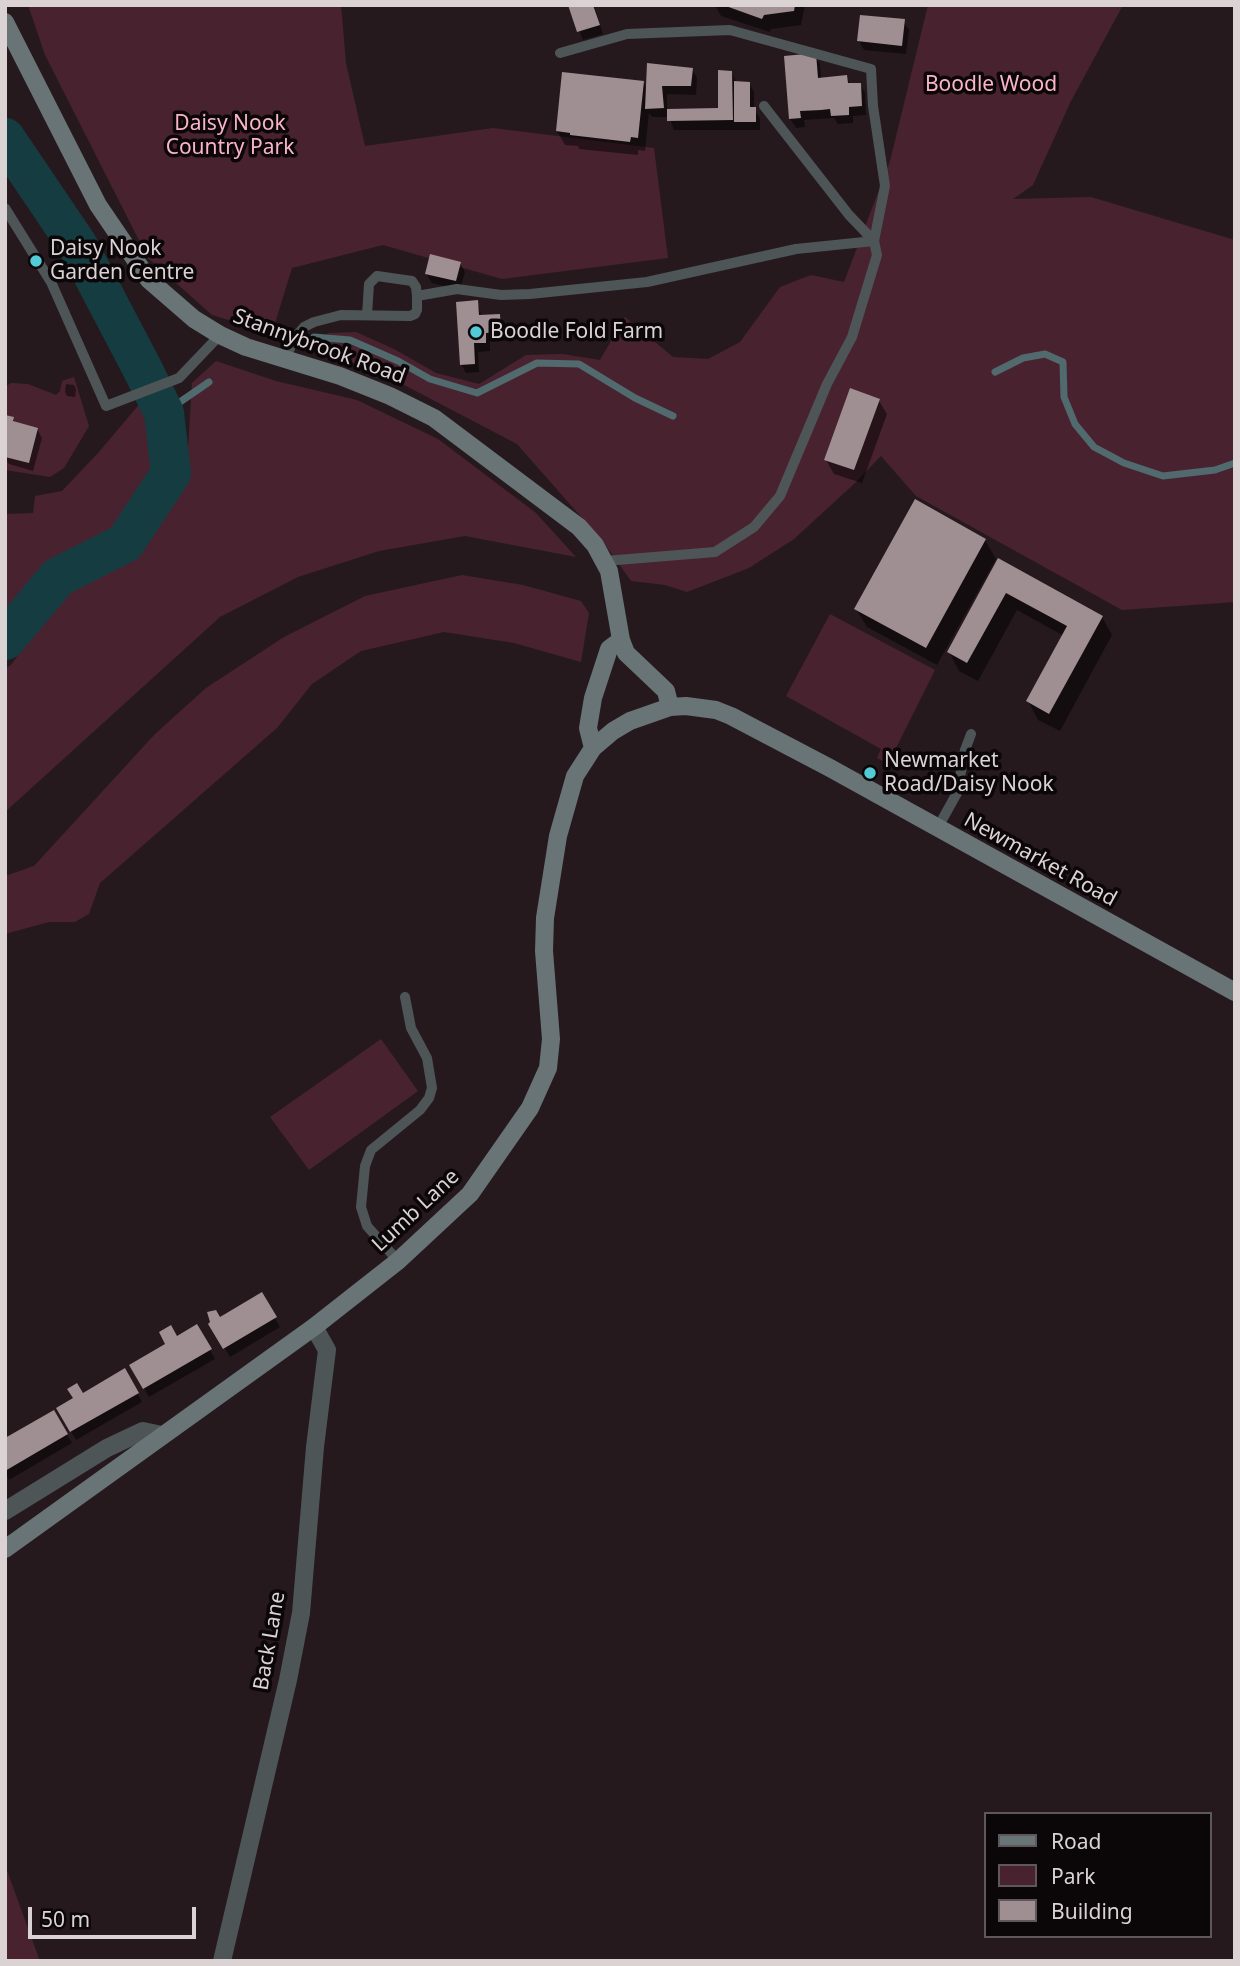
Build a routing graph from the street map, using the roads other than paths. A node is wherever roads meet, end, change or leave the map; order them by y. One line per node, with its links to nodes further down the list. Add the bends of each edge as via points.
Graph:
1 (5, 22): 8 (street, Stannybrook Road, via 98,205 133,260 169,299)
2 (560, 53): 5 (lane, via 628,34 730,30 872,69 885,186)
3 (764, 106): 5 (lane)
4 (5, 208): 8 (lane, via 51,282 106,406 179,378)
5 (874, 241): 6 (lane, via 796,248 647,282 530,294 457,289); 10 (lane, via 877,255 852,337 780,495 754,527 715,552)
6 (417, 296): 7 (lane, via 411,316); 7 (lane, via 412,281 377,276 369,284)
7 (367, 315): 9 (lane, via 341,315 304,327)
8 (220, 335): 9 (street, Stannybrook Road)
9 (285, 358): 10 (street, Stannybrook Road, via 378,391 434,418 579,527)
10 (605, 561): 11 (street, Stannybrook Road, via 613,582)
11 (621, 640): 12 (street, Stannybrook Road, via 626,653 666,691); 14 (street, via 609,649 593,698 588,728)
12 (670, 707): 14 (street, Lumb Lane, via 630,721); 15 (street, Newmarket Road, via 732,716)
13 (971, 734): 15 (lane, via 957,793)
14 (593, 748): 18 (street, Lumb Lane, via 575,776 558,836 547,905 544,951 551,1039 545,1077 530,1108 470,1194)
15 (937, 829): 16 (street, Newmarket Road)
16 (1235, 992)
17 (405, 997): 18 (lane, via 411,1028 427,1058 432,1088 420,1110 372,1150 365,1167 361,1207 367,1226)
18 (398, 1261): 19 (street, Lumb Lane)
19 (314, 1327): 20 (street, Lumb Lane); 23 (street, Back Lane, via 327,1350 301,1613)
20 (162, 1435): 21 (street, via 144,1431 107,1447); 22 (street, Lumb Lane)
21 (5, 1511)
22 (5, 1549)
23 (222, 1961)

